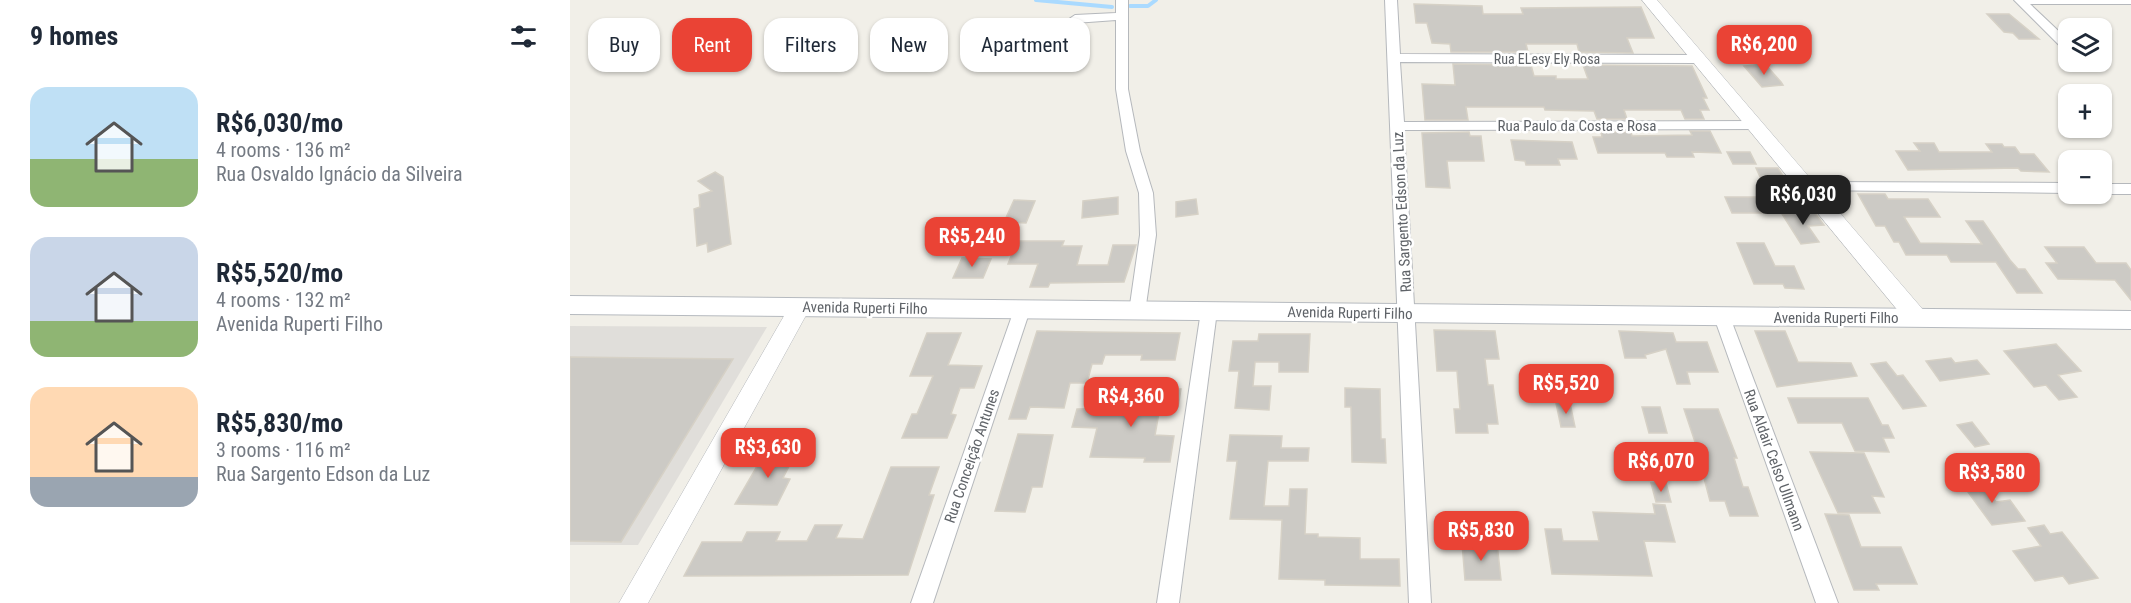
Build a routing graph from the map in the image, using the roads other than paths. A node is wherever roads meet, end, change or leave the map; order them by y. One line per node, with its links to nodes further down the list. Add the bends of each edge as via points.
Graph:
1 (1122, 0): 6 (street)
2 (1391, 0): 9 (street, Rua Sargento Edson da Luz)
3 (1648, 0): 10 (street)
4 (2020, 0): 5 (street); 8 (street)
5 (2131, 1)
6 (1121, 16): 7 (street); 21 (street, via 1122,89 1133,151 1146,193 1148,235)
7 (1090, 18)
8 (2058, 37)
9 (1394, 58): 10 (street, Rua ELesy Ely Rosa); 11 (street, Rua Sargento Edson da Luz)
10 (1699, 59): 12 (street)
11 (1397, 126): 12 (street, Rua Paulo da Costa e Rosa); 22 (street, Rua Sargento Edson da Luz)
12 (1756, 126): 13 (street)
13 (1809, 187): 14 (street); 24 (street)
14 (2058, 189)
15 (2112, 189): 16 (street)
16 (2131, 189)
17 (570, 305): 18 (main road, Avenida Ruperti Filho)
18 (799, 308): 19 (main road, Avenida Ruperti Filho); 26 (street)
19 (1022, 310): 21 (main road, Avenida Ruperti Filho); 27 (street, Rua Conceição Antunes)
20 (1209, 311): 21 (main road, Avenida Ruperti Filho); 22 (main road, Avenida Ruperti Filho); 28 (street)
21 (1137, 312)
22 (1408, 313): 23 (main road, Avenida Ruperti Filho); 29 (street, Rua Sargento Edson da Luz)
23 (1722, 317): 24 (main road, Avenida Ruperti Filho); 30 (street, Rua Aldair Celso Ullmann)
24 (1917, 318): 25 (main road, Avenida Ruperti Filho)
25 (2131, 320)
26 (633, 603)
27 (922, 603)
28 (1168, 603)
29 (1420, 603)
30 (1827, 603)

